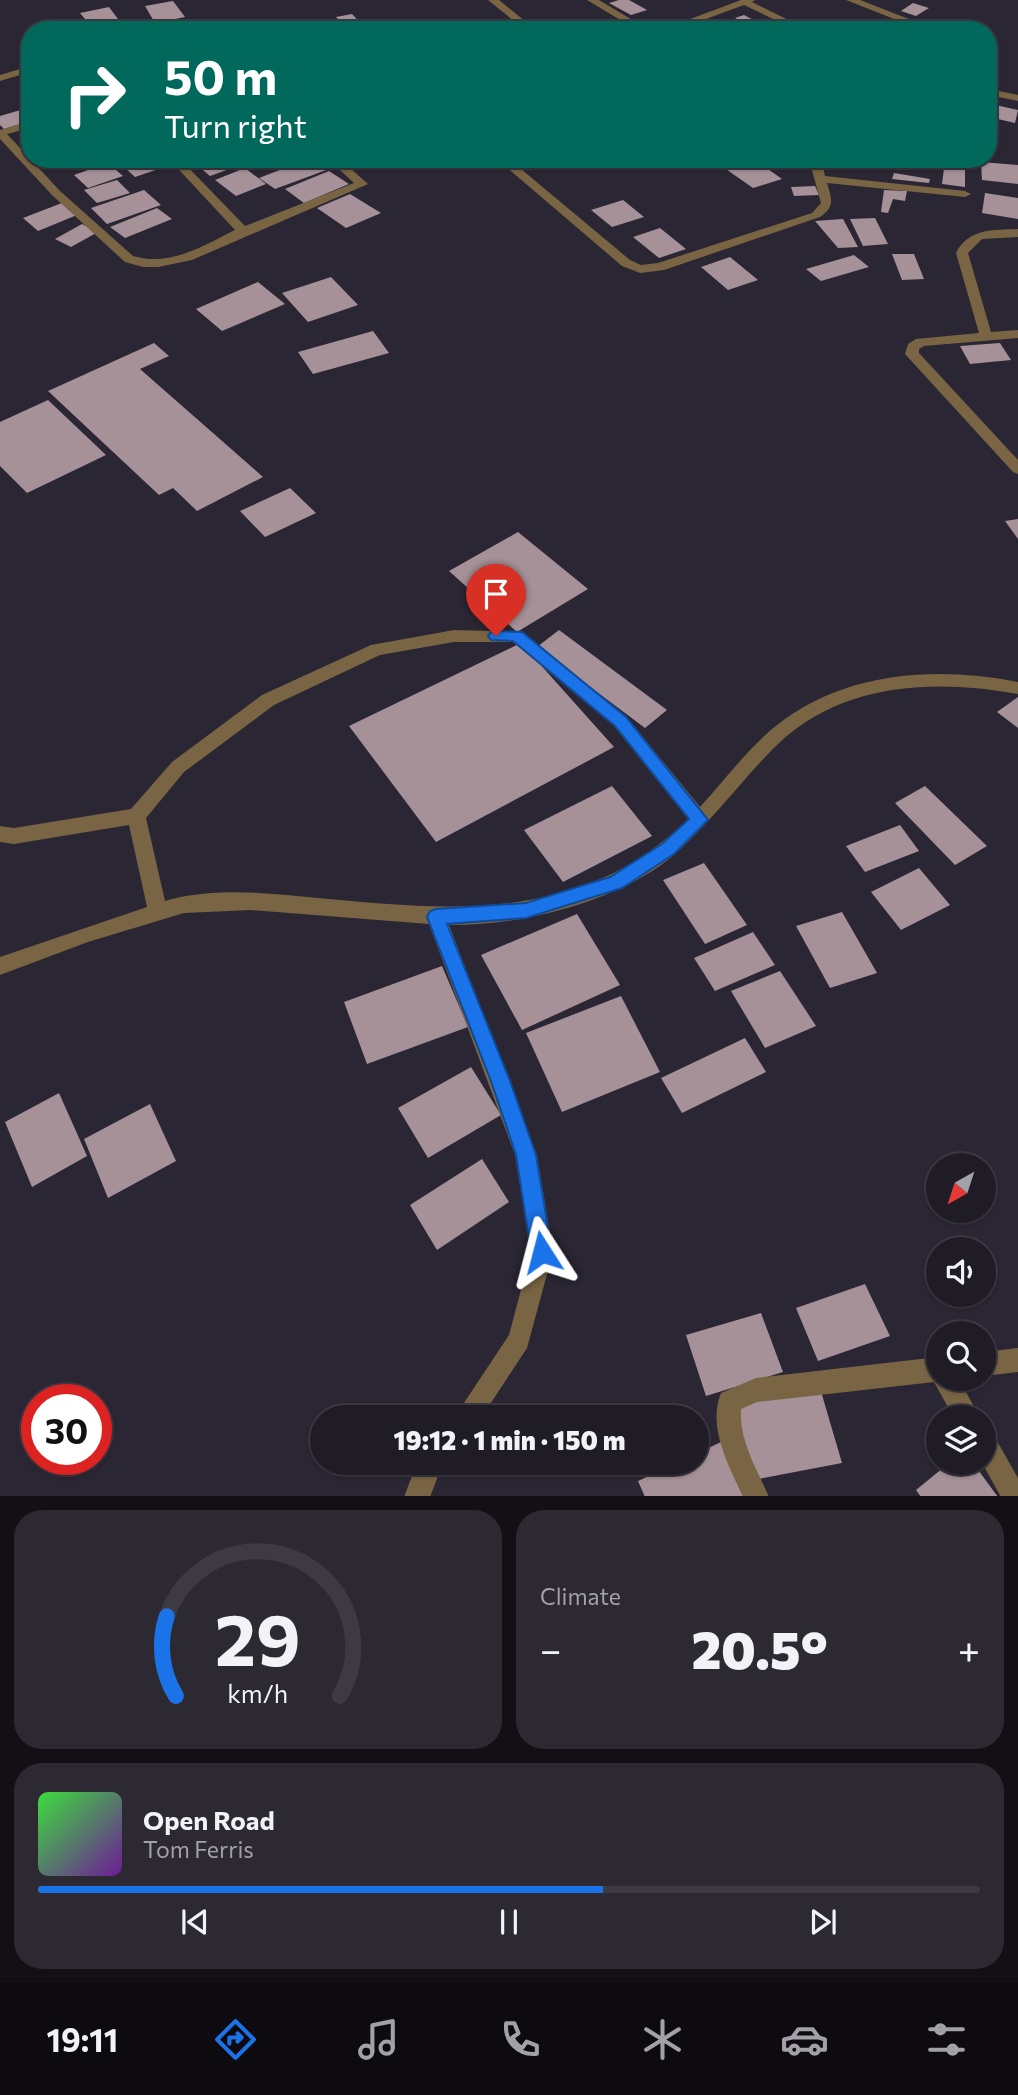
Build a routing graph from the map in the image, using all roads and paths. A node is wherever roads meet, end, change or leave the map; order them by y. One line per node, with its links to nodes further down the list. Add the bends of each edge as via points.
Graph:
1 (493, 0): 5 (street)
2 (592, 0): 6 (street)
3 (850, 0): 9 (street)
4 (747, 1): 7 (street); 8 (street)
5 (520, 21)
6 (628, 21)
7 (691, 21)
8 (786, 21)
9 (907, 21)
10 (21, 72): 11 (street)
11 (0, 78)
12 (997, 94): 13 (street)
13 (1018, 98)
14 (21, 127): 15 (street)
15 (0, 133): 16 (street)
16 (21, 155)
17 (33, 168): 24 (street, via 139,264 185,258)
18 (183, 168): 24 (street)
19 (343, 168): 24 (street, via 362,184)
20 (513, 168): 22 (street, via 626,263 640,269 660,267 816,215 827,203)
21 (818, 168): 22 (street)
22 (820, 179): 23 (street)
23 (965, 194)
24 (243, 231)
25 (1018, 233): 27 (street, via 975,237 965,243 962,253)
26 (1018, 334): 27 (street)
27 (986, 336): 28 (street, via 922,342 913,347 912,354)
28 (1018, 469)
29 (1018, 688): 31 (street, via 984,680 941,678 888,682 834,700 786,728)
30 (136, 816): 31 (street, via 178,767 268,699 377,649 454,636 517,636 620,721); 32 (street, via 14,836); 33 (street)
31 (700, 820): 34 (street, via 668,849 615,882 526,911)
32 (0, 834)
33 (158, 912): 34 (street, via 188,904 281,902); 35 (street, via 91,931)
34 (436, 917): 39 (street, via 526,1155 542,1252 519,1340)
35 (0, 966)
36 (1018, 1360): 37 (street)
37 (996, 1363)
38 (926, 1370): 43 (street, via 756,1390 730,1402 726,1417)
39 (475, 1405)
40 (996, 1463): 44 (street)
41 (425, 1475): 42 (street)
42 (417, 1496)
43 (756, 1496)
44 (1016, 1496)

